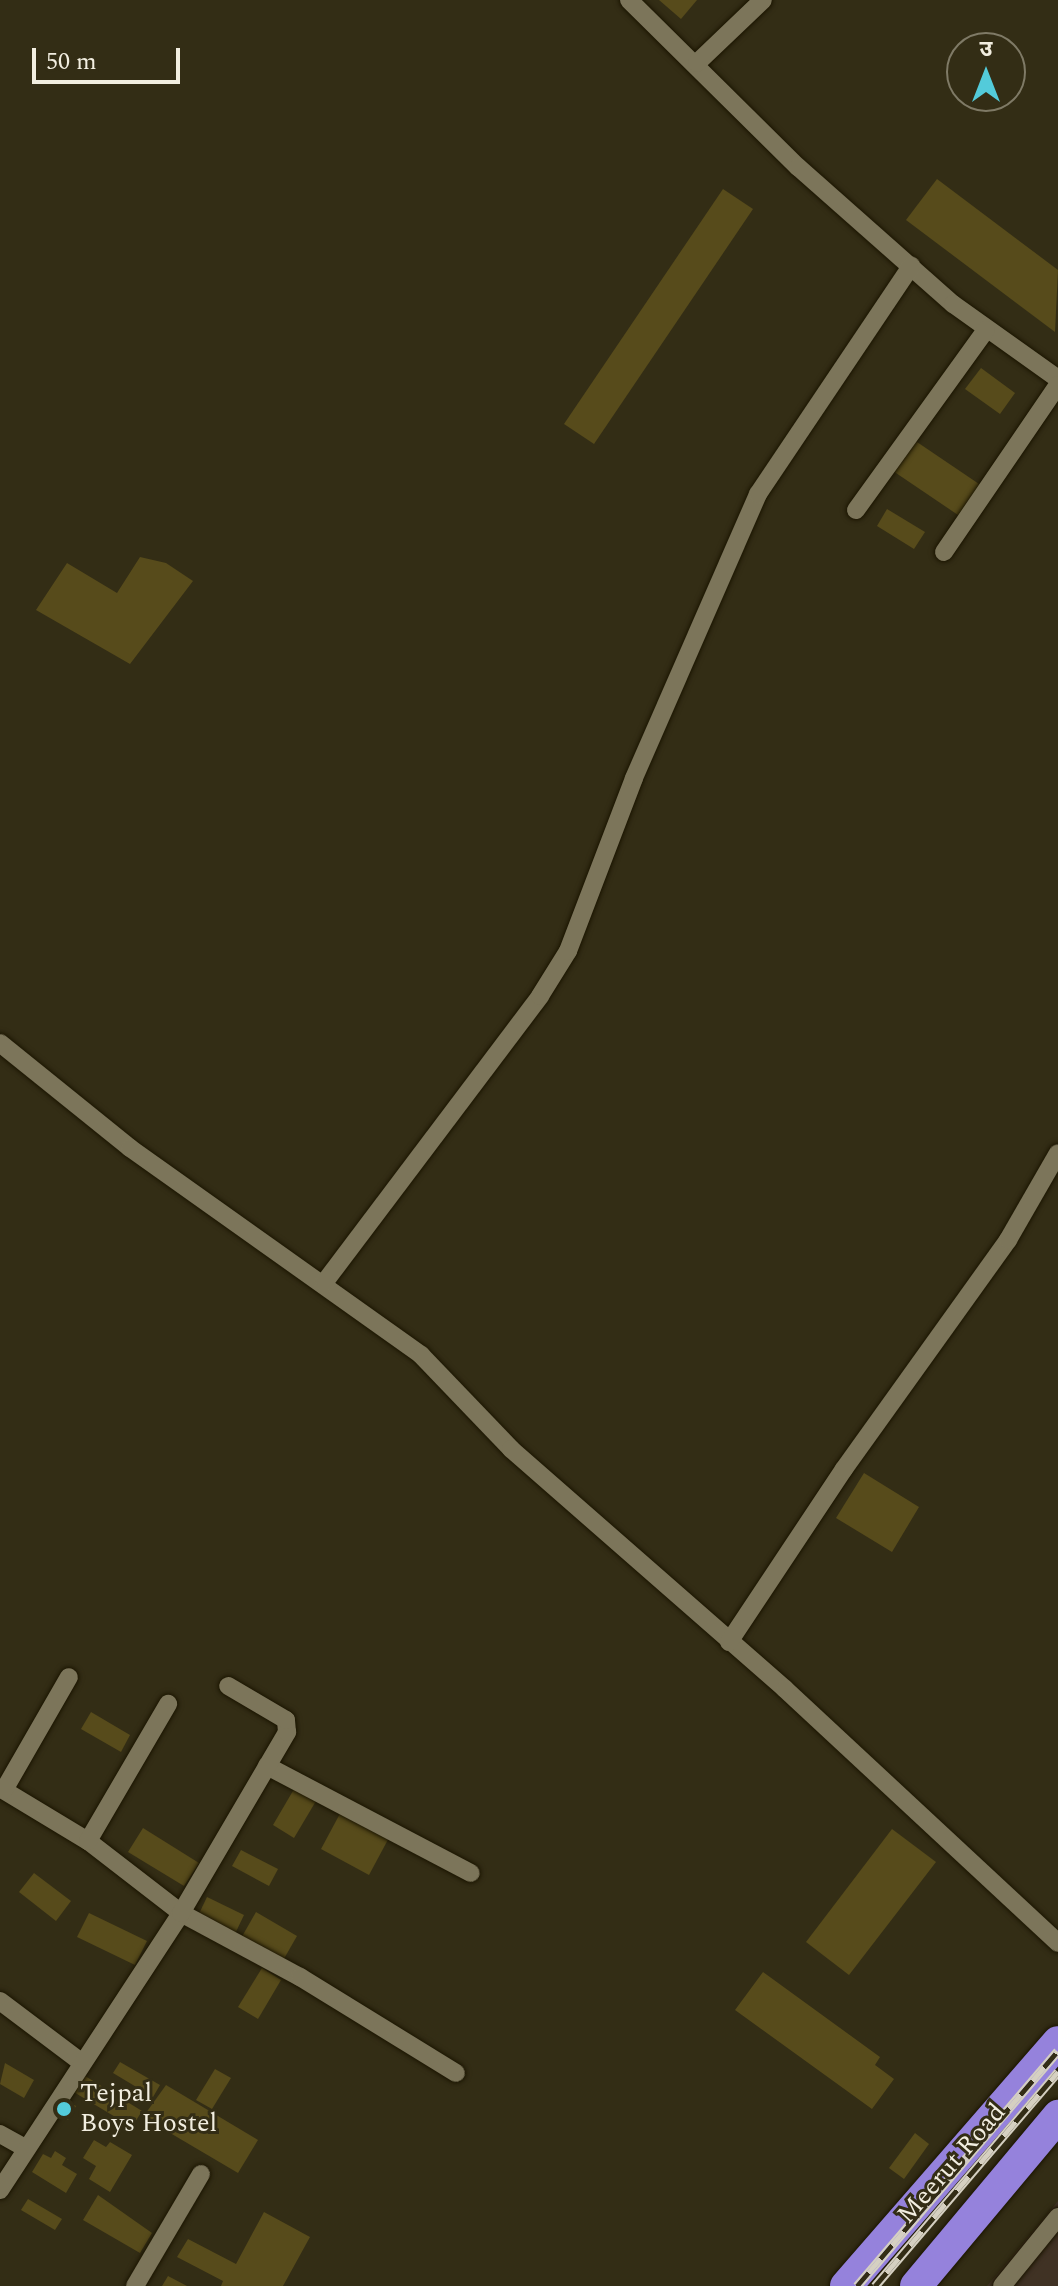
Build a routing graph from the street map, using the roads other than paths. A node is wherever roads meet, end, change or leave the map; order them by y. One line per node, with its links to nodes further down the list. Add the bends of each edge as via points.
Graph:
1 (629, 0): 3 (street)
2 (763, 0): 3 (street)
3 (697, 63): 4 (street, via 798,167)
4 (911, 266): 5 (street); 11 (street, via 758,494 634,778 568,951 540,996)
5 (986, 330): 6 (street); 7 (street)
6 (1058, 382): 8 (street)
7 (856, 510)
8 (944, 552)
9 (0, 1043): 11 (street, via 130,1148)
10 (1058, 1153): 12 (street, via 964,1305 844,1469)
11 (324, 1283): 12 (street, via 421,1355 511,1449)
12 (729, 1642): 21 (street)
13 (69, 1677): 17 (street)
14 (228, 1686): 16 (street, via 288,1724)
15 (168, 1704): 18 (street)
16 (267, 1766): 19 (street); 20 (street)
17 (2, 1789): 18 (street)
18 (88, 1841): 20 (street)
19 (471, 1873)
20 (181, 1913): 24 (street); 25 (street, via 300,1977)
21 (1058, 1943)
22 (0, 2001): 24 (street)
23 (1058, 2042): 33 (highway, Meerut Road)
24 (81, 2062): 28 (street)
25 (456, 2073)
26 (1058, 2116): 34 (highway, Meerut Road)
27 (0, 2134): 28 (street)
28 (25, 2148): 30 (street)
29 (201, 2174): 32 (street)
30 (3, 2178)
31 (1058, 2217): 35 (street)
32 (135, 2286)
33 (846, 2286)
34 (916, 2286)
35 (1002, 2286)

